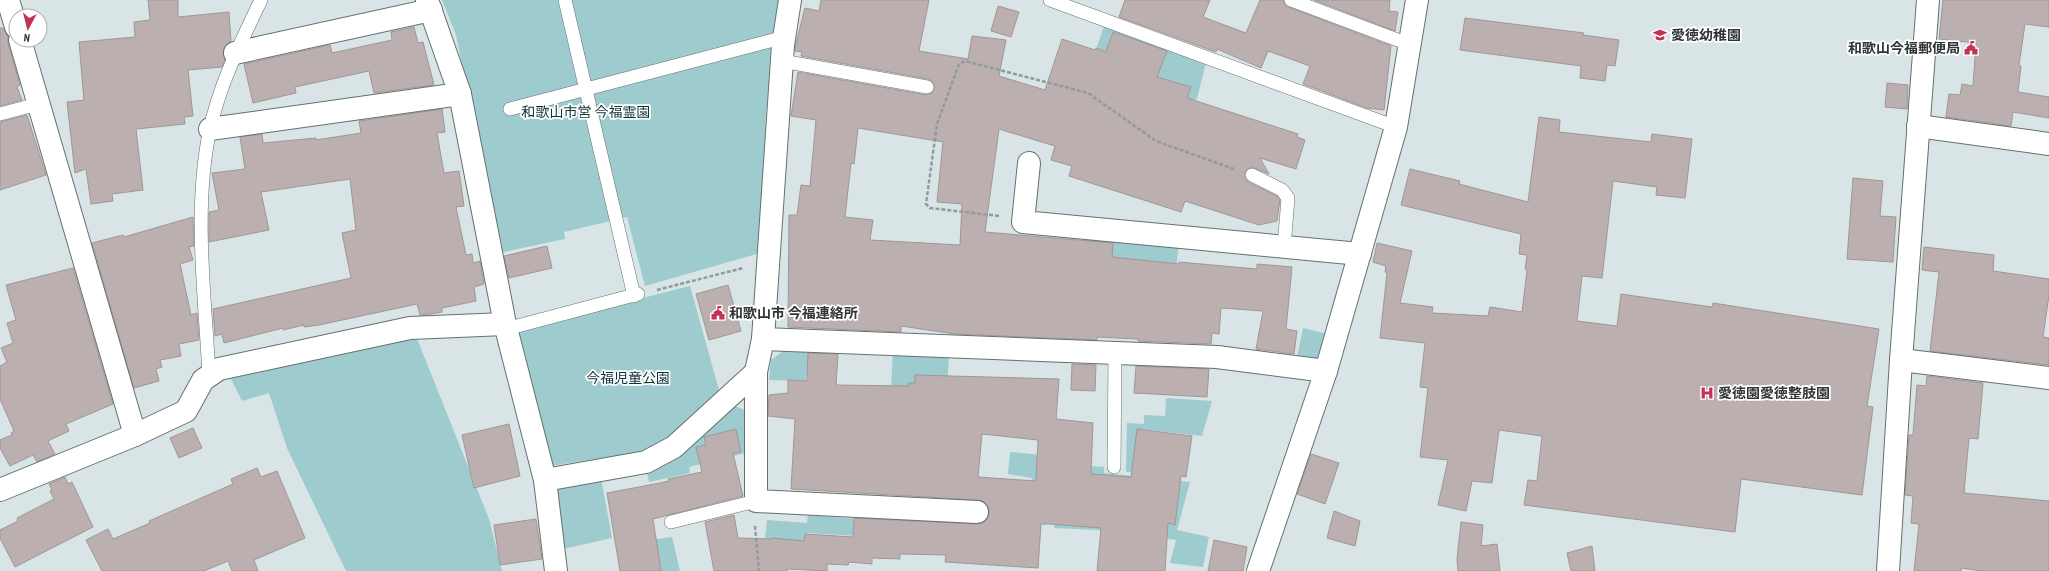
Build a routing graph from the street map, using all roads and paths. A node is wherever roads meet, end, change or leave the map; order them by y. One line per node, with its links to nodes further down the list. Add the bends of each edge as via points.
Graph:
1 (261, 0): 12 (lane)
2 (565, 0): 15 (lane)
3 (790, 0): 9 (street)
4 (1050, 0): 21 (lane)
5 (1291, 0): 10 (lane)
6 (1417, 0): 10 (street)
7 (1928, 0): 20 (street)
8 (429, 5): 12 (street); 16 (street)
9 (785, 37): 13 (street); 15 (lane)
10 (1411, 45): 21 (street)
11 (22, 48): 17 (street)
12 (235, 53): 22 (lane)
13 (782, 61): 14 (lane); 29 (street)
14 (927, 87)
15 (585, 88): 18 (lane); 30 (lane)
16 (460, 94): 22 (street); 31 (street)
17 (38, 104): 19 (lane); 39 (street)
18 (510, 109)
19 (0, 114)
20 (1918, 126): 23 (street); 34 (street)
21 (1396, 127): 28 (street)
22 (210, 129): 37 (lane, via 202,178 202,242)
23 (2049, 144)
24 (1029, 163): 26 (street)
25 (1252, 175): 26 (path, via 1156,141 1088,93 965,61 959,64 937,124 926,204 930,208); 27 (lane, via 1282,190 1288,198)
26 (1023, 219): 27 (street, via 1023,222)
27 (1284, 247): 28 (street)
28 (1360, 254): 35 (street)
29 (769, 262): 30 (path); 32 (street)
30 (636, 295): 31 (lane)
31 (505, 327): 37 (street, via 410,328 218,369); 41 (street)
32 (763, 339): 33 (street); 36 (street)
33 (1115, 353): 35 (street, via 1217,357); 40 (lane)
34 (1901, 360): 38 (street); 49 (street)
35 (1326, 371): 48 (street)
36 (756, 372): 41 (street, via 674,447 646,462); 43 (street)
37 (210, 375): 39 (street, via 203,380 186,411)
38 (2049, 378)
39 (136, 435): 42 (street)
40 (1114, 467)
41 (545, 480): 46 (street)
42 (0, 490)
43 (754, 501): 44 (street); 45 (lane); 47 (path)
44 (977, 512)
45 (671, 522)
46 (556, 571)
47 (759, 571)
48 (1258, 571)
49 (1888, 571)

